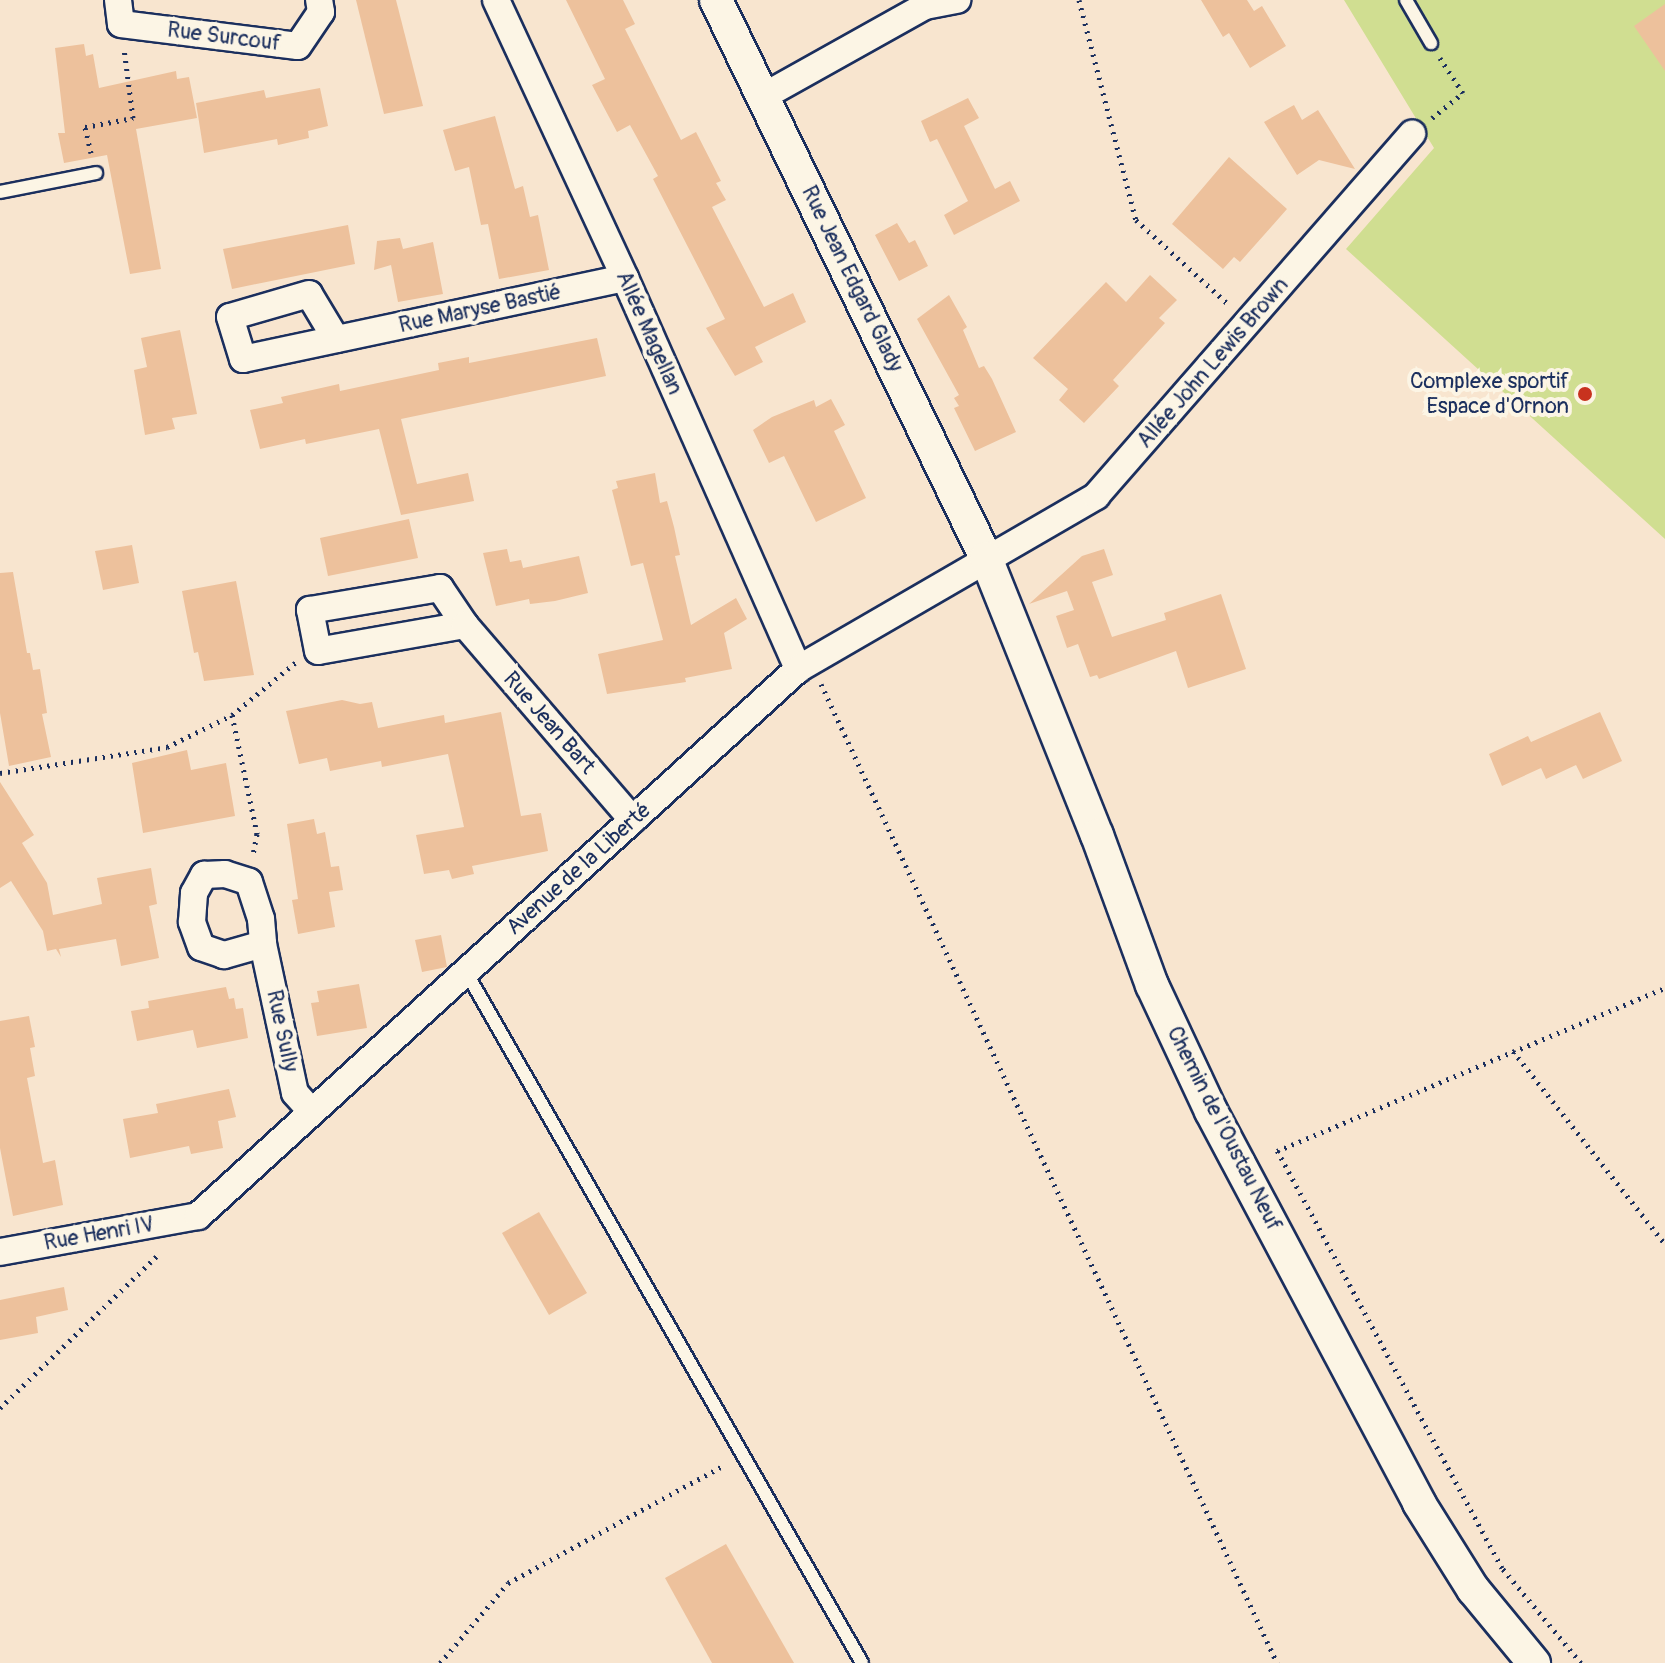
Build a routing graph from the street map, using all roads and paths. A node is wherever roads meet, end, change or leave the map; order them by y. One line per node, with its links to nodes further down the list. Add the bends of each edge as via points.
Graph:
1 (319, 0): 7 (street, Rue Surcouf, via 321,12 298,46)
2 (496, 0): 13 (street, Allée Magellan)
3 (716, 0): 9 (street, Rue Jean Edgard Glady)
4 (957, 0): 9 (street, via 925,6)
5 (1079, 0): 14 (path, via 1136,220)
6 (1406, 0): 8 (lane)
7 (120, 12): 11 (path, via 133,118 85,127)
8 (1431, 43): 10 (path, via 1463,93)
9 (764, 96): 16 (street, Rue Jean Edgard Glady)
10 (1412, 134): 14 (street, Allée John Lewis Brown)
11 (96, 173): 12 (lane)
12 (0, 192)
13 (625, 278): 15 (street, Rue Maryse Bastié); 19 (street, Allée Magellan)
14 (1248, 322): 16 (street, Allée John Lewis Brown, via 1096,496)
15 (336, 339)
16 (986, 558): 19 (street, Avenue de la Liberté); 37 (street, Chemin de l'Oustau Neuf, via 1152,985 1211,1111 1419,1503 1473,1589)
17 (465, 625): 18 (street); 18 (street, Rue Jean Bart, via 440,588 310,610); 22 (street, Rue Jean Bart)
18 (318, 651): 20 (path, via 293,663)
19 (804, 665): 22 (street, Avenue de la Liberté); 36 (path)
20 (232, 715): 21 (path, via 167,747); 23 (path, via 257,834)
21 (0, 773)
22 (633, 820): 25 (street, Avenue de la Liberté)
23 (249, 882): 24 (street, Rue Sully); 24 (street, via 225,874 204,875 194,893 192,922 201,947 224,955)
24 (263, 944): 28 (street, Rue Sully, via 295,1093)
25 (466, 972): 28 (street, Avenue de la Liberté); 33 (lane)
26 (1665, 988): 27 (path)
27 (1513, 1051): 30 (path); 38 (path, via 1277,1151 1502,1568)
28 (312, 1112): 29 (street, Avenue de la Liberté)
29 (198, 1216): 31 (street, Rue Henri IV); 32 (path)
30 (1665, 1244)
31 (0, 1252)
32 (0, 1408)
33 (743, 1455): 34 (path, via 508,1583); 35 (lane)
34 (440, 1663)
35 (862, 1663)
36 (1277, 1663)
37 (1534, 1663)
38 (1581, 1663)

